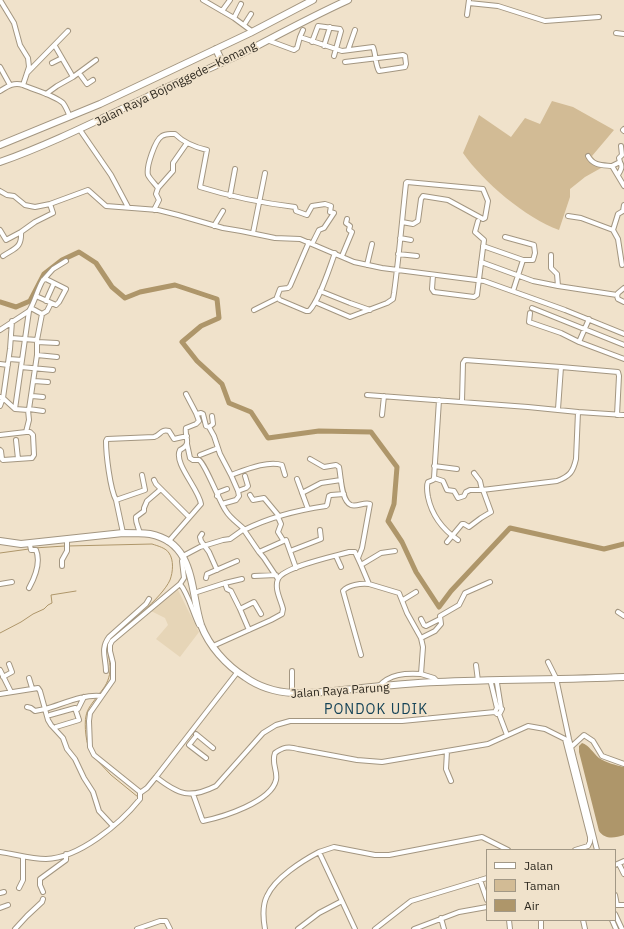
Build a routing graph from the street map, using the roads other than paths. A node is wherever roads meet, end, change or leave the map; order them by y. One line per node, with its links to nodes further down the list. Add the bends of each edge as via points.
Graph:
1 (0, 0): 40 (street, via 14,22 20,45 28,56 29,67)
2 (203, 0): 9 (street)
3 (215, 0): 9 (street)
4 (230, 0): 10 (street)
5 (313, 0): 20 (highway, Jalan Raya Bojonggede—Kemang)
6 (348, 0): 24 (highway, Jalan Raya Bojonggede—Kemang)
7 (469, 2): 12 (street); 13 (street, via 498,6 545,21)
8 (241, 4): 14 (street)
9 (212, 5): 10 (street)
10 (222, 12): 14 (street)
11 (251, 14): 15 (street)
12 (467, 15)
13 (599, 17)
14 (234, 18): 15 (street)
15 (244, 25): 20 (street)
16 (330, 27): 25 (street, via 318,26); 27 (street); 29 (street, via 341,30)
17 (303, 30): 23 (street)
18 (355, 30): 30 (street)
19 (68, 31): 26 (street)
20 (253, 32): 28 (highway, Jalan Raya Bojonggede—Kemang)
21 (616, 34): 22 (street)
22 (624, 34)
23 (300, 37): 24 (street, via 295,50); 25 (street)
24 (267, 40): 35 (highway, Jalan Raya Bojonggede—Kemang)
25 (312, 42): 27 (street)
26 (55, 46): 32 (street); 40 (street)
27 (324, 46): 29 (street)
28 (216, 49): 35 (highway); 47 (highway, Jalan Raya Bojonggede—Kemang)
29 (336, 50): 30 (street); 31 (street)
30 (348, 50): 33 (street, via 373,47)
31 (334, 56)
32 (62, 58): 37 (street); 41 (street)
33 (376, 59): 33 (street, via 403,55 406,65 379,71); 36 (street)
34 (96, 60): 39 (street)
35 (222, 62): 48 (highway, Jalan Raya Bojonggede—Kemang)
36 (345, 62)
37 (52, 63)
38 (0, 67): 43 (street)
39 (79, 73): 41 (street); 42 (street, via 86,84)
40 (26, 75): 44 (street)
41 (73, 77): 46 (street)
42 (93, 80)
43 (10, 85): 44 (street); 45 (street)
44 (23, 85): 46 (street)
45 (0, 91)
46 (46, 94): 47 (street, via 62,103)
47 (70, 118): 50 (highway, Jalan Raya Bojonggede—Kemang)
48 (80, 130): 53 (highway, Jalan Raya Bojonggede—Kemang); 67 (street, via 111,175)
49 (187, 143): 60 (street, via 173,163 173,171); 60 (street, via 174,134 166,134 157,140 148,169 149,177); 62 (street, via 207,150 200,187)
50 (0, 145)
51 (621, 146): 54 (street, via 622,155 619,158)
52 (588, 156): 55 (street, via 596,164)
53 (0, 162)
54 (622, 164): 55 (street); 58 (street)
55 (612, 166): 58 (street)
56 (235, 169): 62 (street)
57 (265, 173): 64 (street)
58 (618, 175): 59 (street)
59 (624, 186)
60 (158, 188): 68 (street, via 156,194 159,200)
61 (2, 192): 63 (street); 65 (street, via 14,196 25,205)
62 (230, 196): 64 (street)
63 (0, 197)
64 (259, 203): 79 (street); 83 (street, via 295,208 307,215 312,206 331,206 330,212 334,213)
65 (50, 204): 67 (street, via 86,190 106,206); 78 (street, via 53,213)
66 (624, 205): 70 (street)
67 (128, 207): 68 (street)
68 (154, 210): 75 (street)
69 (223, 211): 75 (street)
70 (623, 212): 77 (street, via 618,214)
71 (568, 216): 77 (street, via 582,218)
72 (347, 219): 90 (street, via 346,223 352,232)
73 (478, 221): 85 (street, via 475,232 483,238)
74 (402, 222): 74 (street, via 408,181 483,189 488,201 485,218 482,219 448,200 423,196 418,222); 81 (street)
75 (214, 226): 79 (street)
76 (0, 230): 78 (street, via 6,240)
77 (613, 230): 96 (street)
78 (21, 232): 89 (street, via 21,243 18,247)
79 (253, 233): 83 (street, via 275,238 300,239)
80 (505, 237): 92 (street, via 535,246 534,260)
81 (400, 238): 82 (street); 87 (street)
82 (411, 240)
83 (310, 243): 86 (street); 109 (street, via 290,286 280,289)
84 (372, 244): 95 (street)
85 (483, 246): 92 (street); 94 (street)
86 (335, 253): 90 (street); 105 (street)
87 (398, 254): 91 (street); 97 (street)
88 (551, 255): 103 (street, via 550,267 557,274)
89 (3, 256)
90 (342, 256): 95 (street)
91 (417, 256)
92 (523, 260): 99 (street)
93 (66, 261): 100 (street, via 54,268)
94 (481, 262): 99 (street); 101 (street)
95 (367, 265): 97 (street)
96 (624, 266)
97 (397, 271): 98 (street); 116 (street, via 393,299)
98 (433, 275): 101 (street); 101 (street, via 434,292 472,297 477,295)
99 (518, 276): 103 (street); 106 (street)
100 (44, 279): 102 (street); 108 (street)
101 (479, 280): 106 (street)
102 (54, 283): 110 (street); 110 (street, via 66,290 57,305)
103 (558, 286): 107 (street)
104 (624, 288): 107 (street)
105 (320, 291): 111 (street); 116 (street)
106 (513, 291): 119 (street)
107 (617, 295): 112 (street, via 617,298)
108 (36, 296): 110 (street); 114 (street)
109 (278, 298): 111 (street, via 307,311); 115 (street)
110 (49, 302): 118 (street, via 47,311)
111 (315, 302): 116 (street, via 350,317)
112 (624, 302)
113 (532, 308): 121 (street)
114 (30, 310): 118 (street); 120 (street); 125 (street)
115 (254, 310)
116 (370, 310)
117 (530, 313): 127 (street, via 529,322)
118 (42, 314): 126 (street)
119 (589, 319): 121 (street); 123 (street)
120 (12, 321): 122 (street); 124 (street)
121 (585, 329): 127 (street); 129 (street)
122 (0, 330)
123 (624, 334)
124 (11, 338): 125 (street); 132 (street)
125 (25, 339): 126 (street); 134 (street)
126 (37, 341): 128 (street); 130 (street)
127 (579, 342): 133 (street)
128 (57, 344)
129 (624, 345)
130 (37, 355): 131 (street); 139 (street)
131 (57, 357)
132 (9, 359): 134 (street); 136 (street)
133 (624, 359)
134 (22, 360): 137 (street)
135 (0, 364): 136 (street)
136 (8, 365): 148 (street)
137 (21, 367): 139 (street); 152 (street)
138 (561, 367): 150 (street, via 464,360); 153 (street); 159 (street, via 618,372)
139 (36, 368): 140 (street); 141 (street)
140 (53, 370)
141 (34, 381): 142 (street); 145 (street)
142 (48, 382)
143 (186, 394): 157 (street)
144 (367, 395): 146 (street)
145 (32, 396): 147 (street); 154 (street)
146 (384, 396): 149 (street); 158 (street)
147 (43, 397)
148 (1, 398): 151 (street); 152 (street)
149 (439, 400): 150 (street); 174 (street)
150 (462, 401): 153 (street)
151 (0, 406)
152 (15, 409): 154 (street)
153 (558, 409): 156 (street)
154 (29, 410): 155 (street); 163 (street)
155 (42, 411)
156 (578, 412): 159 (street); 187 (street, via 576,459 572,472 564,479 550,483)
157 (196, 414): 162 (street, via 202,413 206,426); 165 (street, via 198,422 186,428)
158 (382, 415)
159 (617, 415): 160 (street)
160 (624, 415)
161 (212, 416): 162 (street, via 213,424)
162 (209, 427): 168 (street)
163 (26, 432): 164 (street); 172 (street, via 33,435 33,457)
164 (0, 435)
165 (187, 436): 167 (street); 193 (street, via 174,439 169,431 165,430 154,437 107,439 107,456)
166 (16, 440): 172 (street)
167 (187, 444): 192 (street, via 190,458 202,462); 197 (street, via 179,451 179,458 201,503)
168 (218, 448): 170 (street); 178 (street)
169 (0, 450): 171 (street)
170 (200, 455)
171 (1, 459): 172 (street)
172 (18, 459)
173 (310, 459): 184 (street, via 324,466 338,466)
174 (434, 466): 175 (street); 181 (street)
175 (457, 469)
176 (474, 473): 187 (street, via 480,481)
177 (142, 475): 193 (street, via 145,490)
178 (231, 475): 179 (street, via 258,466 278,464 282,465); 188 (street)
179 (286, 475)
180 (245, 476): 188 (street, via 247,487)
181 (434, 478): 187 (street, via 443,481 447,490 454,491 458,498 464,496 467,491); 203 (street, via 426,486 431,509 436,519)
182 (298, 479): 189 (street)
183 (154, 480): 185 (street)
184 (341, 480): 189 (street, via 321,483); 190 (street)
185 (161, 489): 197 (street); 201 (street, via 147,501 144,511 136,517)
186 (228, 489): 192 (street, via 219,492)
187 (482, 490): 203 (street, via 490,512 468,527 462,524)
188 (238, 491): 194 (street, via 237,499)
189 (302, 493): 195 (street)
190 (344, 494): 195 (street, via 331,495 328,505); 217 (street, via 351,505 370,504)
191 (250, 495): 196 (street, via 253,500 264,498)
192 (217, 496): 194 (street)
193 (116, 500): 200 (street)
194 (222, 504): 198 (street, via 231,518)
195 (308, 509): 196 (street)
196 (278, 516): 198 (street); 205 (street, via 281,524 278,532)
197 (189, 517): 208 (street)
198 (244, 529): 211 (street, via 230,539); 215 (street)
199 (320, 530): 213 (street, via 321,539)
200 (123, 533): 201 (highway, Jalan Raya Parung); 204 (highway, Jalan Raya Parung)
201 (140, 534): 208 (highway, Jalan Raya Parung, via 156,536)
202 (202, 534): 211 (street, via 200,538)
203 (453, 536): 206 (street); 209 (street)
204 (93, 538): 207 (highway, Jalan Raya Parung, via 21,544); 210 (highway, Jalan Raya Parung); 218 (highway, Jalan Raya Parung, via 150,538 168,546)
205 (283, 540): 213 (street, via 286,540); 215 (street)
206 (458, 540)
207 (0, 542): 212 (highway, Jalan Raya Parung)
208 (168, 542): 218 (highway, Jalan Raya Parung)
209 (447, 542)
210 (67, 544): 212 (highway, Jalan Raya Parung); 221 (street)
211 (204, 546): 218 (street); 224 (street)
212 (30, 548): 235 (street, via 36,550 38,559 35,576)
213 (290, 551): 223 (street)
214 (395, 551): 220 (street, via 381,553)
215 (259, 552): 226 (street)
216 (336, 556): 217 (street, via 355,552); 222 (street); 223 (street)
217 (358, 558): 220 (street)
218 (182, 559): 233 (street, via 184,578); 237 (highway, Jalan Raya Parung, via 190,574); 248 (highway, Jalan Raya Parung)
219 (237, 561): 224 (street)
220 (361, 565): 234 (street)
221 (62, 566)
222 (341, 567)
223 (296, 568): 226 (street)
224 (217, 570): 227 (street, via 207,574)
225 (254, 576): 226 (street)
226 (277, 577): 249 (street, via 278,596 283,612)
227 (206, 578)
228 (242, 579): 231 (street)
229 (12, 582): 232 (street)
230 (490, 582): 247 (street, via 465,593 459,606 441,615)
231 (225, 583): 237 (street); 240 (street)
232 (0, 584)
233 (180, 584): 243 (street); 248 (street)
234 (369, 584): 239 (street, via 398,592); 252 (street, via 350,586 343,591)
235 (28, 588)
236 (416, 592): 239 (street)
237 (194, 593): 251 (highway, Jalan Raya Parung, via 202,625)
238 (149, 599): 241 (street)
239 (402, 600): 250 (street)
240 (240, 609): 244 (street, via 254,602); 249 (street)
241 (139, 610): 243 (street); 257 (street, via 104,643)
242 (618, 612): 245 (street)
243 (143, 614): 273 (street, via 112,641 110,646 113,680)
244 (261, 614)
245 (624, 616)
246 (421, 619): 247 (street, via 426,626)
247 (440, 619): 250 (street, via 441,624 435,631)
248 (200, 626): 259 (highway, Jalan Raya Parung, via 216,654)
249 (249, 630): 251 (street)
250 (421, 638): 260 (street)
251 (213, 646): 271 (highway, Jalan Raya Parung, via 228,665 246,679 269,689)
252 (361, 655)
253 (548, 662): 264 (street)
254 (9, 664): 261 (street, via 12,672)
255 (476, 664): 265 (street)
256 (0, 670): 261 (street)
257 (106, 671)
258 (292, 671): 271 (street)
259 (236, 674): 268 (highway, Jalan Raya Parung, via 256,686 282,694 310,695); 281 (street)
260 (421, 674): 266 (street); 268 (street, via 396,675 388,678)
261 (3, 676): 270 (street)
262 (29, 678): 269 (street)
263 (624, 678): 264 (highway, Jalan Raya Parung)
264 (556, 680): 265 (highway, Jalan Raya Parung); 267 (highway, Jalan Raya Parung); 285 (street)
265 (478, 681): 266 (highway, Jalan Raya Parung)
266 (438, 682): 268 (highway, Jalan Raya Parung)
267 (494, 683): 268 (highway, Jalan Raya Parung); 278 (street)
268 (379, 687): 271 (highway, Jalan Raya Parung)
269 (32, 688): 270 (street); 277 (street, via 39,689)
270 (11, 692): 272 (street)
271 (292, 693)
272 (0, 694)
273 (101, 696): 274 (street); 291 (street, via 89,717 91,751)
274 (84, 697): 276 (street, via 78,709); 277 (street)
275 (27, 707): 277 (street, via 35,711)
276 (75, 708): 279 (street); 280 (street, via 79,720)
277 (45, 709): 293 (street, via 51,726 63,738 93,792 100,811)
278 (498, 710): 283 (street); 292 (street, via 402,721 290,721 263,732 216,786)
279 (50, 715)
280 (56, 727)
281 (192, 731): 282 (street); 289 (street)
282 (197, 735): 284 (street); 287 (street, via 189,745)
283 (507, 735): 286 (street, via 488,744); 295 (street, via 533,726 565,739 590,837 588,846)
284 (213, 748)
285 (571, 748): 288 (street, via 584,735 593,741 602,756); 296 (street)
286 (447, 751): 290 (street, via 446,769); 292 (street, via 376,762 285,747 275,753 273,758 276,782 258,802 203,821)
287 (206, 758)
288 (624, 764)
289 (156, 777): 291 (street); 292 (street, via 172,789)
290 (451, 781)
291 (140, 793): 293 (street, via 140,799)
292 (193, 794)
293 (113, 826): 299 (street, via 94,840)
294 (506, 849): 298 (street, via 482,837 389,855 334,847)
295 (578, 849)
296 (597, 849)
297 (0, 852): 300 (street)
298 (318, 852): 309 (street); 321 (street, via 271,889 263,910)
299 (66, 854): 300 (street, via 47,859); 306 (street, via 66,860 40,880)
300 (23, 857): 305 (street, via 23,880)
301 (619, 863): 302 (street)
302 (624, 874)
303 (486, 878): 304 (street)
304 (480, 880): 307 (street); 324 (street, via 411,901)
305 (19, 888)
306 (43, 892)
307 (486, 897)
308 (43, 899): 318 (street)
309 (342, 901): 322 (street, via 319,912); 323 (street)
310 (8, 905): 314 (street)
311 (616, 905): 312 (street)
312 (624, 905)
313 (486, 907): 316 (street)
314 (0, 908)
315 (616, 916): 327 (street)
316 (441, 918): 317 (street); 326 (street)
317 (422, 928): 325 (street)
318 (15, 929)
319 (137, 929): 320 (street, via 166,921)
320 (170, 929)
321 (265, 929)
322 (298, 929)
323 (354, 929)
324 (375, 929)
325 (414, 929)
326 (444, 929)
327 (622, 929)

